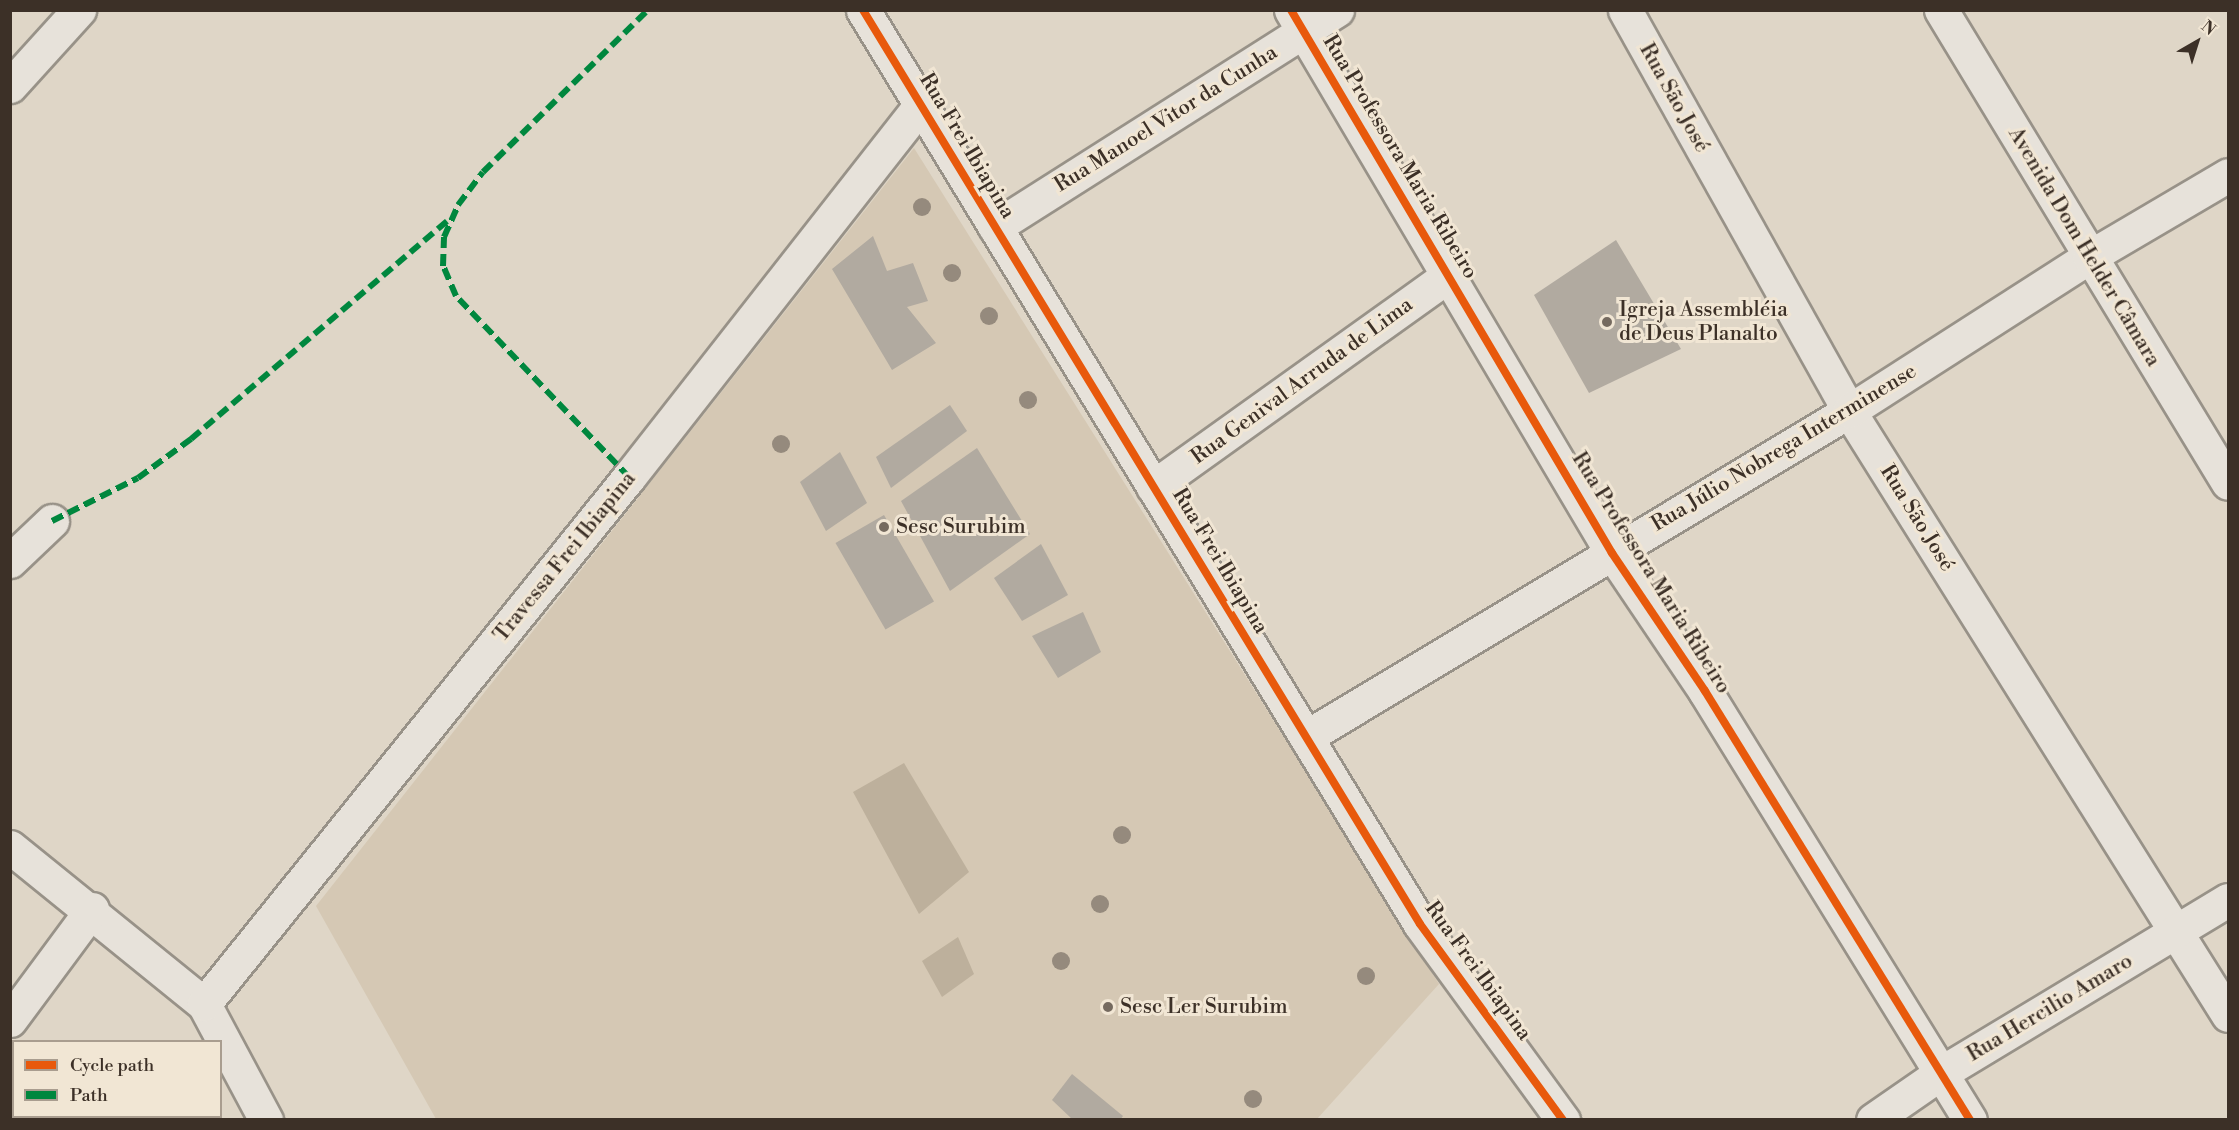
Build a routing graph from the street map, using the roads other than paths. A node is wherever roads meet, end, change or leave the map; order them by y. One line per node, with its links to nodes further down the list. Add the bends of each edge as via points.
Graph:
1 (79, 10): 7 (street)
2 (863, 10): 8 (street, Rua Frei Ibiapina)
3 (1337, 10): 6 (street, Rua Manoel Vitor da Cunha)
4 (1625, 10): 13 (street, Rua São José)
5 (1941, 10): 11 (street, Avenida Dom Helder Câmara)
6 (1297, 21): 10 (street, Rua Manoel Vitor da Cunha); 12 (street, Rua Professora Maria Ribeiro)
7 (10, 86)
8 (921, 105): 10 (street, Rua Frei Ibiapina); 24 (street, Travessa Frei Ibiapina, via 621,487)
9 (2229, 175): 11 (street, Rua Júlio Nobrega Interminense)
10 (995, 227): 15 (street, Rua Frei Ibiapina)
11 (2089, 257): 13 (street, Rua Júlio Nobrega Interminense); 14 (street, Avenida Dom Helder Câmara)
12 (1450, 274): 15 (street, Rua Genival Arruda de Lima); 17 (street, Rua Professora Maria Ribeiro)
13 (1849, 411): 17 (street, Rua Júlio Nobrega Interminense); 23 (street, Rua São José)
14 (2229, 483)
15 (1153, 487): 19 (street, Rua Frei Ibiapina)
16 (52, 521): 18 (street)
17 (1612, 553): 19 (street, Rua Júlio Nobrega Interminense); 27 (street, Rua Professora Maria Ribeiro, via 1712,701)
18 (10, 561)
19 (1306, 737): 29 (street, Rua Frei Ibiapina, via 1420,924)
20 (10, 847): 22 (street)
21 (2229, 900): 23 (street, Rua Hercilio Amaro)
22 (92, 909): 24 (street); 26 (street)
23 (2178, 932): 25 (street, Rua São José); 27 (street, Rua Hercilio Amaro)
24 (204, 1004): 28 (street)
25 (2229, 1015)
26 (10, 1020)
27 (1941, 1073): 30 (street, Rua Hercilio Amaro); 31 (street, Rua Professora Maria Ribeiro)
28 (266, 1119)
29 (1563, 1119)
30 (1873, 1119)
31 (1970, 1119)

